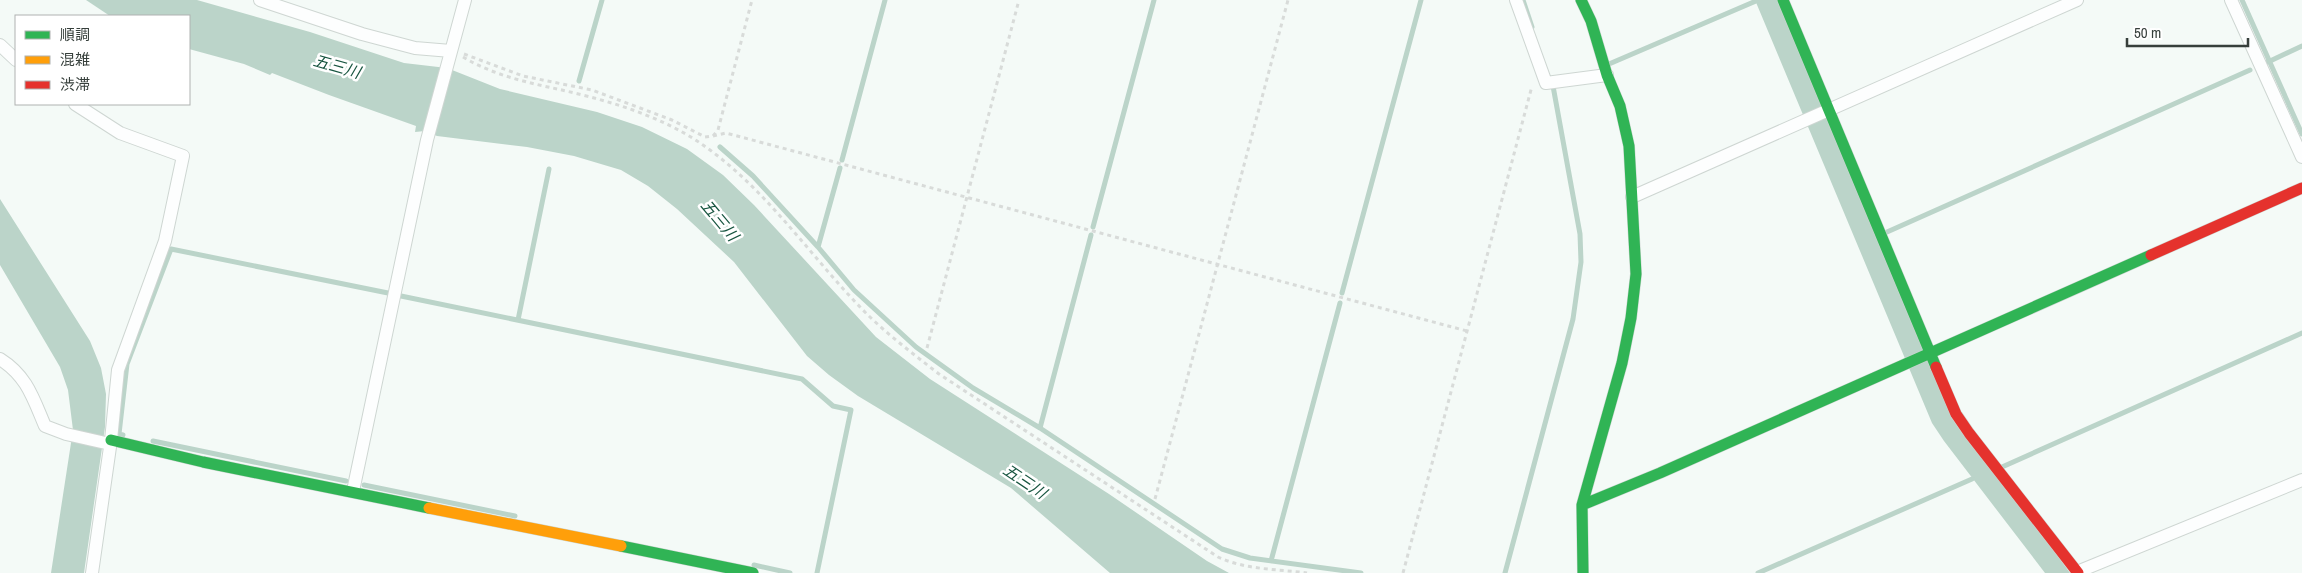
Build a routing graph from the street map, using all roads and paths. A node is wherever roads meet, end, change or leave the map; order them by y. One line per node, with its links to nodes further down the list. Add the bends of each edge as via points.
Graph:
1 (260, 0): 12 (street, via 370,36 415,48)
2 (465, 0): 12 (street)
3 (752, 0): 18 (path, via 718,130)
4 (1020, 0): 22 (path)
5 (1288, 0): 23 (path)
6 (1516, 0): 15 (street)
7 (1581, 0): 14 (street, via 1591,21)
8 (1784, 0): 17 (street)
9 (2077, 0): 17 (street)
10 (2231, 0): 19 (street)
11 (0, 45): 13 (street)
12 (451, 51): 18 (path, via 469,54 523,76 592,90 672,120 705,137); 30 (street, via 427,140); 35 (path, via 490,72 631,110 668,124 696,140 751,186 861,308 939,374 1218,557 1232,564)
13 (15, 59)
14 (1607, 75): 15 (street); 21 (street, via 1620,106 1629,146)
15 (1546, 83): 24 (path, via 1532,85)
16 (77, 105): 28 (street, via 120,133 183,156 165,241 118,370)
17 (1829, 110): 21 (street); 26 (street)
18 (713, 136): 22 (path, via 726,133)
19 (2302, 157)
20 (2302, 188): 26 (street)
21 (1632, 197): 32 (street, via 1636,274 1631,318 1622,363)
22 (967, 198): 23 (path); 25 (path)
23 (1217, 264): 24 (path); 31 (path)
24 (1467, 331): 36 (path)
25 (927, 348)
26 (1930, 352): 32 (street); 38 (street, via 1956,414)
27 (0, 359): 28 (street, via 12,367 30,390 45,426)
28 (110, 443): 30 (street); 33 (street)
29 (2302, 480): 38 (street)
30 (353, 491): 34 (street)
31 (1155, 499)
32 (1582, 505): 37 (street)
33 (92, 573)
34 (753, 573)
35 (1307, 573)
36 (1403, 573)
37 (1583, 573)
38 (2077, 573)

